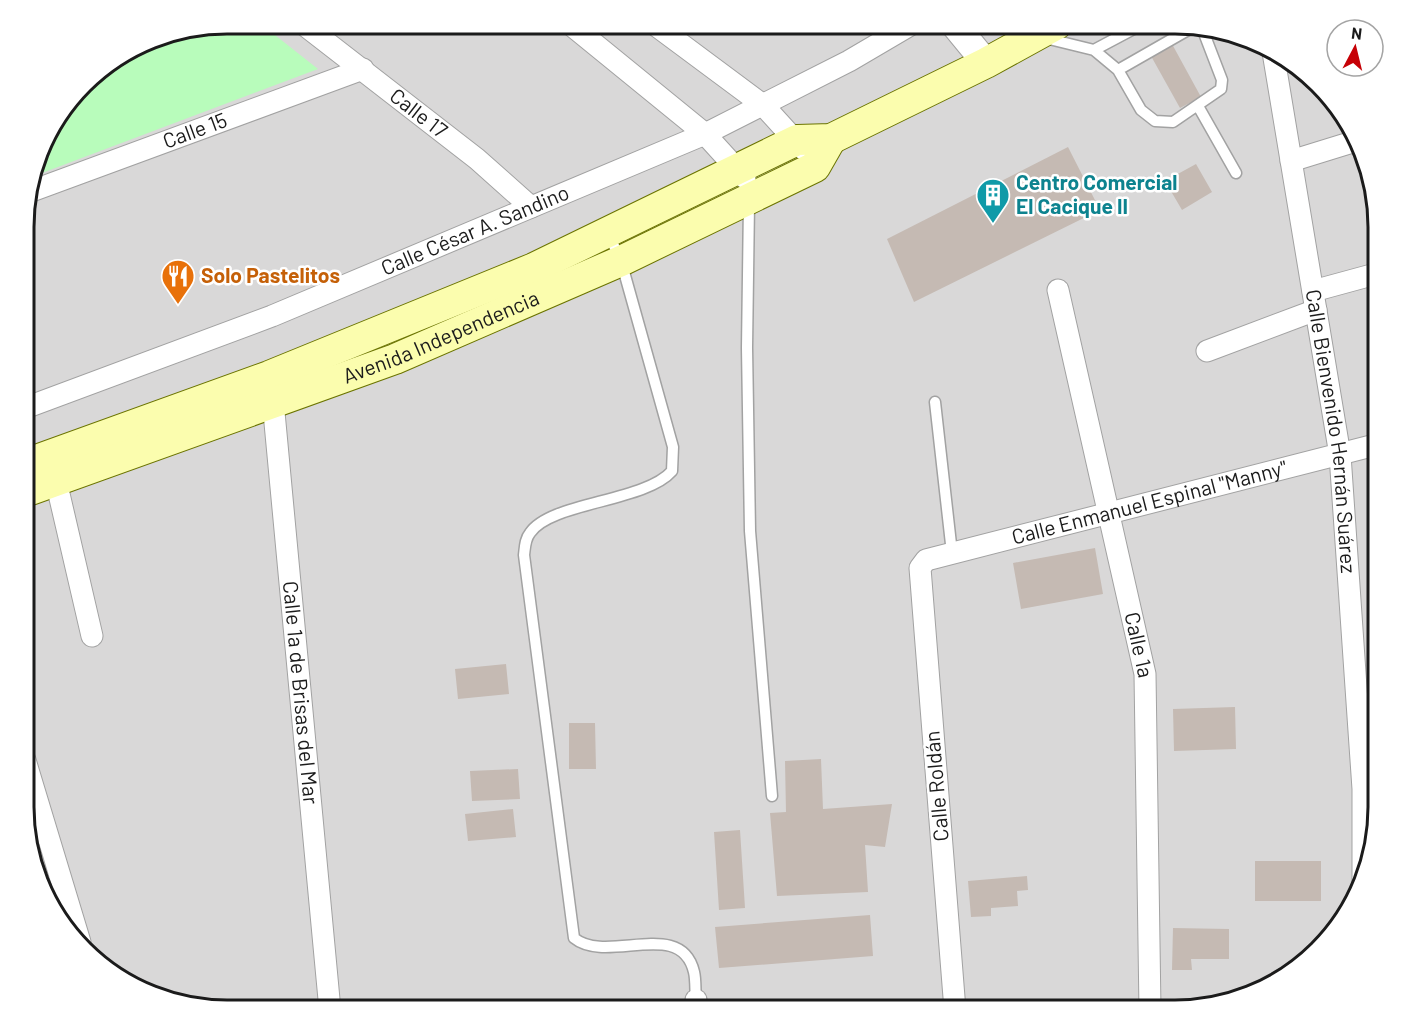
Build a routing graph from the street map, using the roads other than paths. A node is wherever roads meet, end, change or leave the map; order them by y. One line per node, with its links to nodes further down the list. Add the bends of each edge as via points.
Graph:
1 (318, 35): 14 (street, Calle 17)
2 (584, 35): 18 (street)
3 (669, 35): 16 (street)
4 (893, 35): 16 (street, Calle César A. Sandino)
5 (963, 35): 13 (street)
6 (1027, 35): 13 (main road, Avenida Independencia)
7 (1055, 35): 11 (lane)
8 (1122, 35): 11 (lane)
9 (1179, 35): 15 (lane)
10 (1205, 37): 17 (lane, via 1222,85 1218,94)
11 (1094, 50): 15 (lane)
12 (1275, 62): 22 (street, Calle Bienvenido Hernán Suárez)
13 (986, 63): 19 (main road, Avenida Independencia)
14 (363, 69): 26 (street, Calle 15); 28 (street, Calle 17)
15 (1118, 70): 17 (lane, via 1141,110 1155,122 1173,122)
16 (763, 105): 18 (street, Calle César A. Sandino); 20 (street)
17 (1198, 106): 25 (lane)
18 (705, 134): 24 (street); 28 (street, Calle César A. Sandino)
19 (831, 139): 20 (main road, Avenida Independencia); 23 (main road)
20 (797, 140): 23 (street); 24 (main road, Avenida Independencia)
21 (1349, 143): 22 (street)
22 (1291, 161): 33 (street, Calle Bienvenido Hernán Suárez)
23 (815, 166): 27 (main road, Avenida Independencia)
24 (737, 168): 27 (street); 29 (main road, Avenida Independencia)
25 (1236, 173)
26 (39, 188)
27 (754, 198): 30 (main road, Avenida Independencia); 48 (lane, via 747,348 750,531)
28 (531, 207): 37 (street, Calle César A. Sandino, via 272,316)
29 (607, 232): 30 (lane); 35 (main road, Avenida Independencia)
30 (621, 261): 35 (main road, Avenida Independencia, via 395,358); 52 (lane, via 673,447 672,471 655,484 549,518 530,532 524,555 574,938 589,946 657,944 680,949 694,972)
31 (1368, 278): 33 (street)
32 (1058, 290): 43 (street, Calle 1a)
33 (1315, 300): 34 (street); 39 (street, Calle Bienvenido Hernán Suárez)
34 (1207, 351)
35 (271, 390): 40 (main road, Avenida Independencia); 41 (main road, Avenida Independencia); 51 (street, Calle 1a de Brisas del Mar)
36 (935, 402): 44 (lane)
37 (34, 405)
38 (1368, 447): 39 (street, Calle Enmanuel Espinal "Manny")
39 (1340, 455): 43 (street, Calle Enmanuel Espinal "Manny"); 49 (street, Calle Bienvenido Hernán Suárez, via 1363,789)
40 (34, 461)
41 (56, 481): 42 (main road, Avenida Independencia); 46 (street)
42 (34, 489)
43 (1106, 512): 44 (street, Calle Enmanuel Espinal "Manny"); 54 (street, Calle 1a, via 1145,674)
44 (952, 553): 45 (street, Calle Enmanuel Espinal "Manny")
45 (922, 563): 53 (street, Calle Roldán)
46 (92, 636)
47 (35, 793): 50 (street)
48 (772, 796)
49 (1363, 851)
50 (75, 924)
51 (329, 999)
52 (696, 1000)
53 (954, 1000)
54 (1150, 1000)

